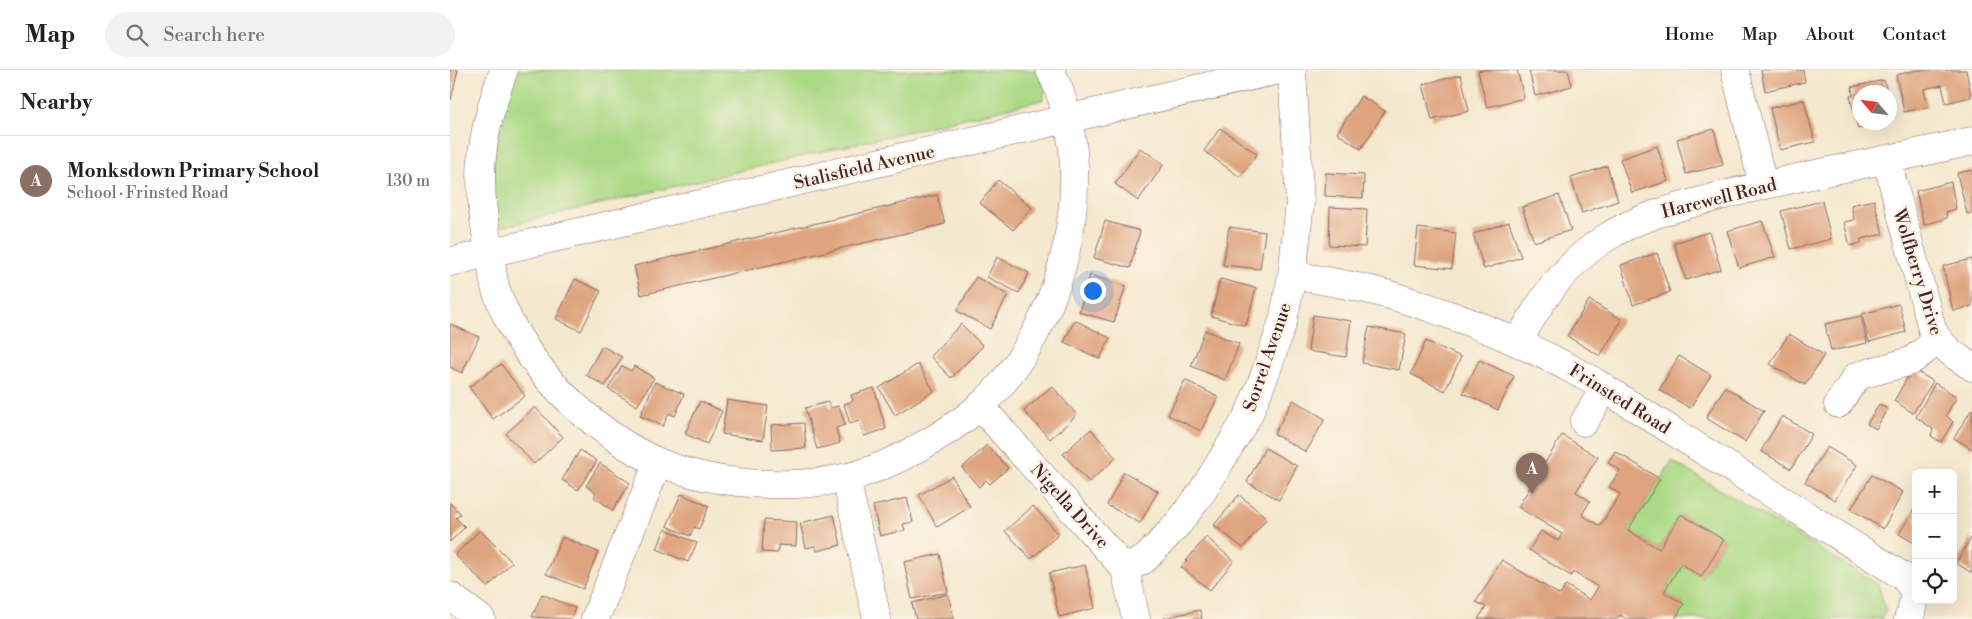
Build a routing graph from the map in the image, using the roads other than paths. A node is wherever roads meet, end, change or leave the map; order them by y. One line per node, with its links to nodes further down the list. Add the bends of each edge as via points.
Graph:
1 (504, 70): 10 (street, via 480,154 482,216)
2 (1050, 70): 6 (street)
3 (1278, 70): 6 (street, Stalisfield Avenue)
4 (1292, 70): 12 (street, Sorrel Avenue, via 1300,202)
5 (1736, 70): 9 (street)
6 (1069, 119): 10 (street, Stalisfield Avenue); 18 (street, via 1075,189 1070,238 1059,278 1040,326 1013,368)
7 (1972, 141): 8 (street, Harewell Road)
8 (1886, 161): 9 (street, Harewell Road); 13 (street, Wolfberry Drive)
9 (1763, 185): 14 (street, Harewell Road, via 1659,212 1604,239 1563,273 1535,310)
10 (490, 252): 11 (street, Stalisfield Avenue); 20 (street, via 496,288 513,327 536,363 589,418 617,439)
11 (450, 262)
12 (1292, 275): 14 (street, Frinsted Road, via 1392,295); 22 (street, Sorrel Avenue, via 1283,321 1266,372 1248,416 1228,452 1178,524 1145,559)
13 (1937, 341): 15 (street, Wolfberry Drive); 17 (street, via 1911,361 1857,376)
14 (1518, 342): 16 (street, Frinsted Road)
15 (1972, 366)
16 (1605, 388): 19 (street); 23 (street, Frinsted Road, via 1904,577)
17 (1838, 404)
18 (980, 406): 21 (street, via 914,451); 22 (street, Nigella Drive)
19 (1584, 422)
20 (658, 462): 21 (street, via 737,483 776,484); 27 (street)
21 (846, 478): 28 (street)
22 (1124, 569): 29 (street, Nigella Drive)
23 (1912, 587)
24 (450, 596): 26 (street)
25 (1913, 604): 30 (street)
26 (481, 619)
27 (595, 619)
28 (877, 619)
29 (1136, 619)
30 (1908, 619)

